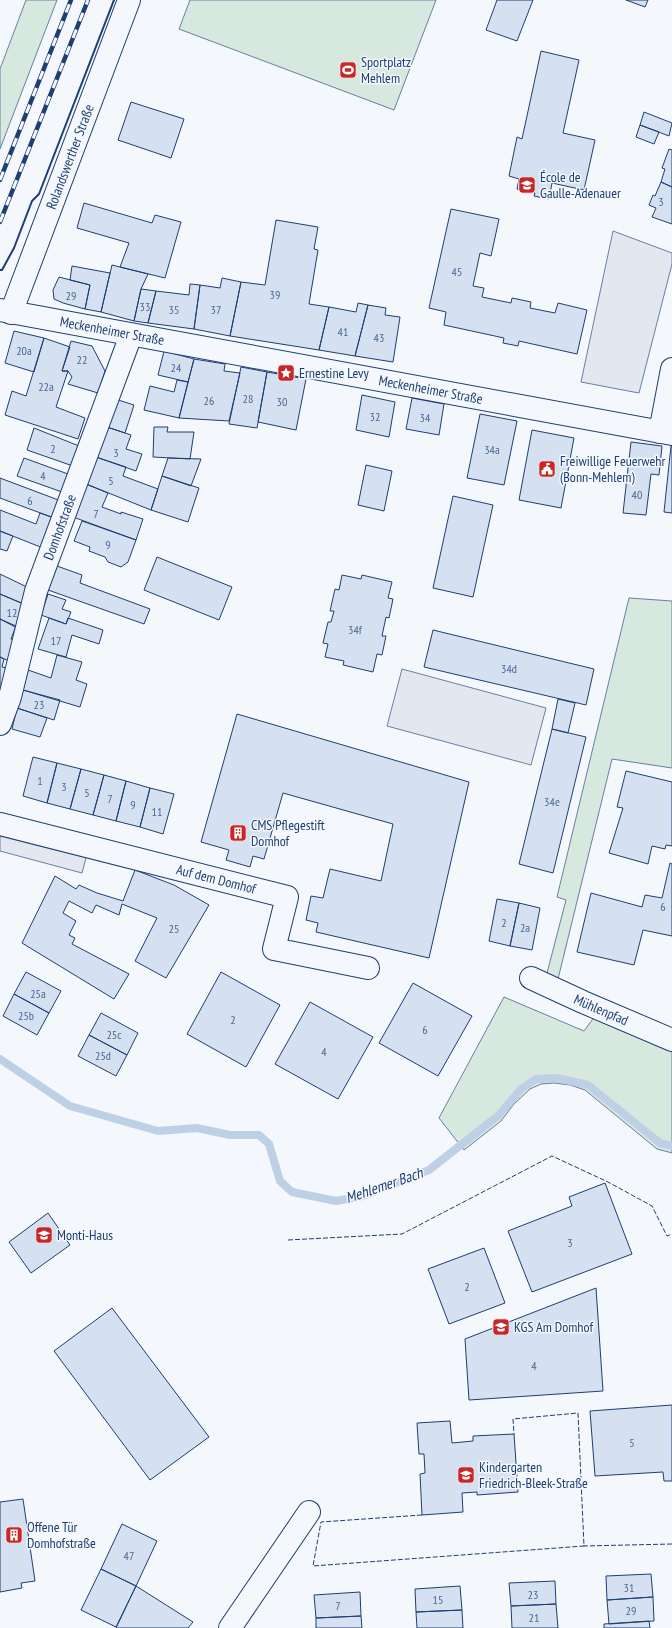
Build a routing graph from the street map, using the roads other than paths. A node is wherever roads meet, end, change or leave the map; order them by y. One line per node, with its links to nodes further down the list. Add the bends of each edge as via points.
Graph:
1 (129, 0): 2 (street, Rolandswerther Straße)
2 (6, 312): 3 (street, Meckenheimer Straße)
3 (131, 335): 5 (street, Meckenheimer Straße); 6 (street, Domhofstraße, via 36,591 10,697)
4 (672, 369): 5 (street)
5 (666, 433)
6 (0, 724)
7 (0, 824): 8 (street, Auf dem Domhof, via 287,897 274,949)
8 (368, 968)
9 (531, 978): 10 (street, Mühlenpfad)
10 (672, 1040)
11 (309, 1512): 12 (street)
12 (230, 1628)

